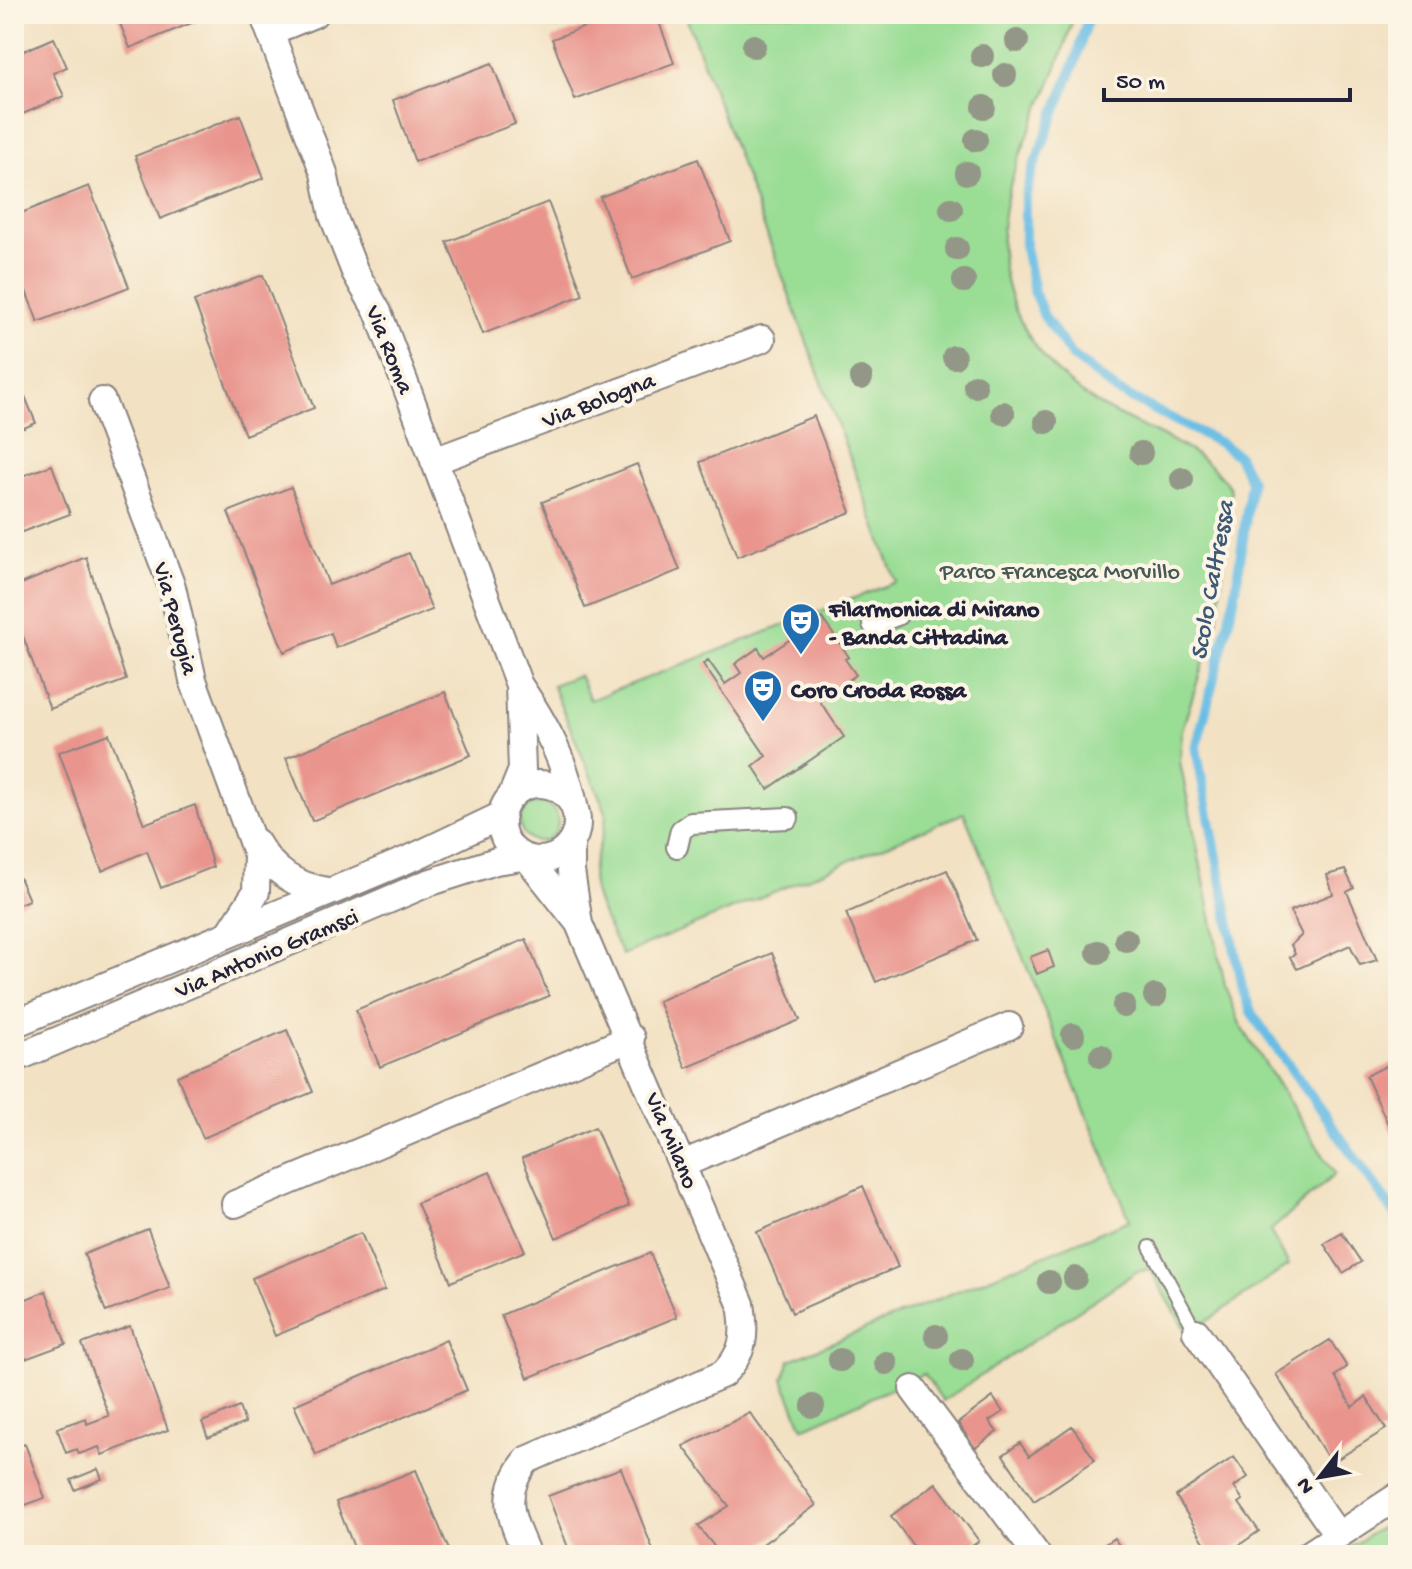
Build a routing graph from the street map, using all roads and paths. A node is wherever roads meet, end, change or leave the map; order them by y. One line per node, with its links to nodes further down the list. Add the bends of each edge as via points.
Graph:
1 (314, 14): 2 (street)
2 (266, 23): 5 (street, Via Roma, via 324,173 333,216 378,312)
3 (762, 339): 5 (street, Via Bologna)
4 (102, 401): 12 (street, Via Perugia, via 172,587 193,680)
5 (434, 461): 8 (street, Via Roma)
6 (897, 615): 7 (street, via 873,624)
7 (880, 633)
8 (519, 685): 9 (street, Via Roma, via 522,770); 10 (street, Via Roma, via 550,732 569,777)
9 (506, 806): 10 (street, via 528,785 552,786 571,800); 15 (street, via 505,837); 16 (street, Via Antonio Gramsci, via 429,850)
10 (575, 810): 13 (street, via 578,821)
11 (788, 818): 14 (street, via 691,823 681,830)
12 (252, 834): 16 (street, Via Perugia, via 262,853 288,879); 18 (street, Via Perugia, via 259,873 256,892)
13 (571, 843): 15 (street, via 555,857); 17 (street, Via Milano)
14 (677, 847)
15 (525, 858): 17 (street, Via Milano); 22 (street, Via Antonio Gramsci, via 496,861 428,883)
16 (328, 891): 18 (street, Via Antonio Gramsci)
17 (579, 924): 21 (street, Via Milano)
18 (229, 934): 19 (street, Via Antonio Gramsci)
19 (14, 1024)
20 (1009, 1026): 23 (street)
21 (631, 1038): 23 (street, Via Milano); 24 (street)
22 (14, 1059)
23 (683, 1164): 30 (street, Via Milano, via 741,1304 743,1347 723,1374 527,1460 513,1477 509,1499)
24 (235, 1204)
25 (1150, 1247): 26 (lane)
26 (1196, 1332): 29 (street)
27 (913, 1389): 31 (street)
28 (1398, 1496): 29 (street)
29 (1337, 1534): 32 (street)
30 (527, 1555)
31 (1037, 1555)
32 (1308, 1555)

